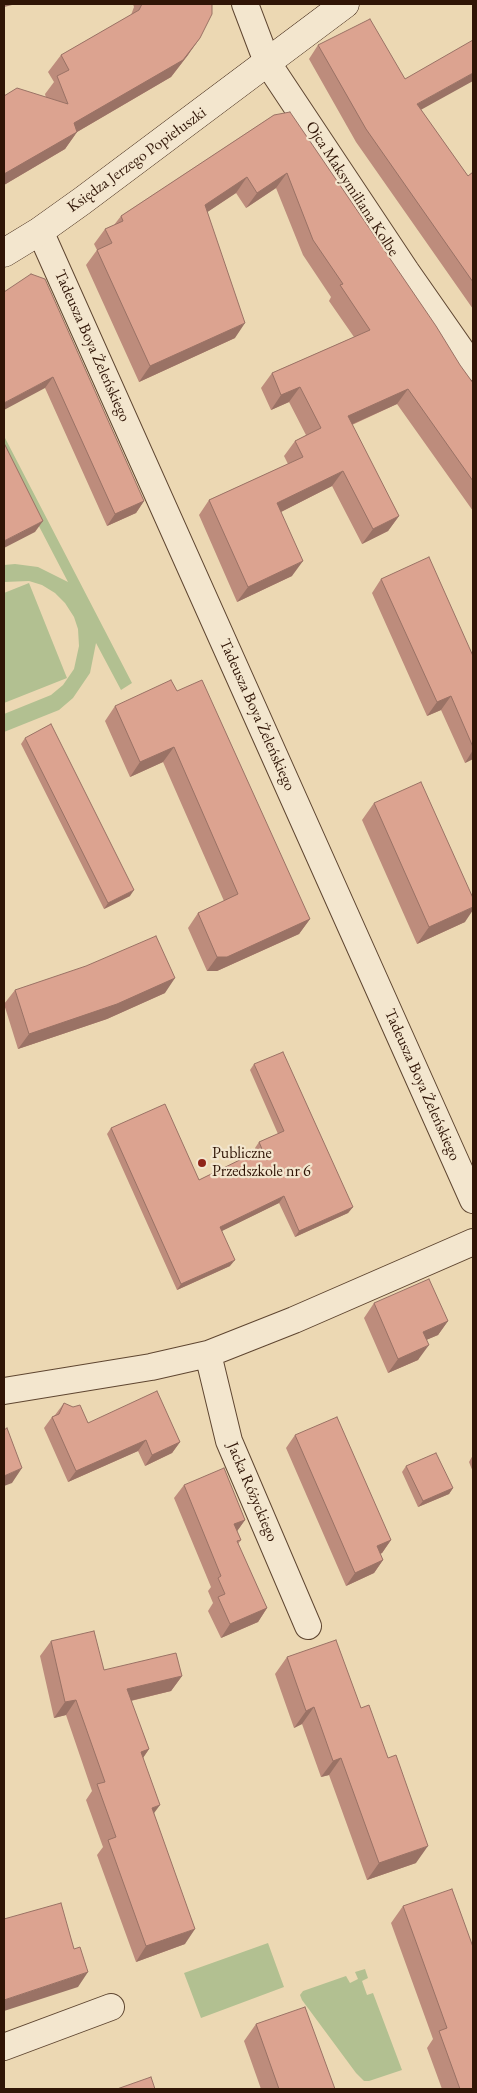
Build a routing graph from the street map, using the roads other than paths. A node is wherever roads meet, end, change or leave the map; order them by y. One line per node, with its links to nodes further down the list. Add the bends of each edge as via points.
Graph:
1 (245, 4): 3 (street, Ojca Maksymiliana Kolbe)
2 (345, 4): 3 (street, Księdza Jerzego Popiełuszki)
3 (267, 62): 4 (street, Księdza Jerzego Popiełuszki); 6 (street, Ojca Maksymiliana Kolbe)
4 (40, 231): 5 (street, Księdza Jerzego Popiełuszki); 7 (street, Tadeusza Boya Żeleńskiego)
5 (4, 253)
6 (473, 367)
7 (473, 1200)
8 (473, 1242): 9 (street)
9 (208, 1354): 10 (street, via 151,1367); 11 (street, Jacka Różyckiego, via 229,1441)
10 (4, 1391)
11 (308, 1626)
12 (111, 2008): 13 (street)
13 (4, 2047)

